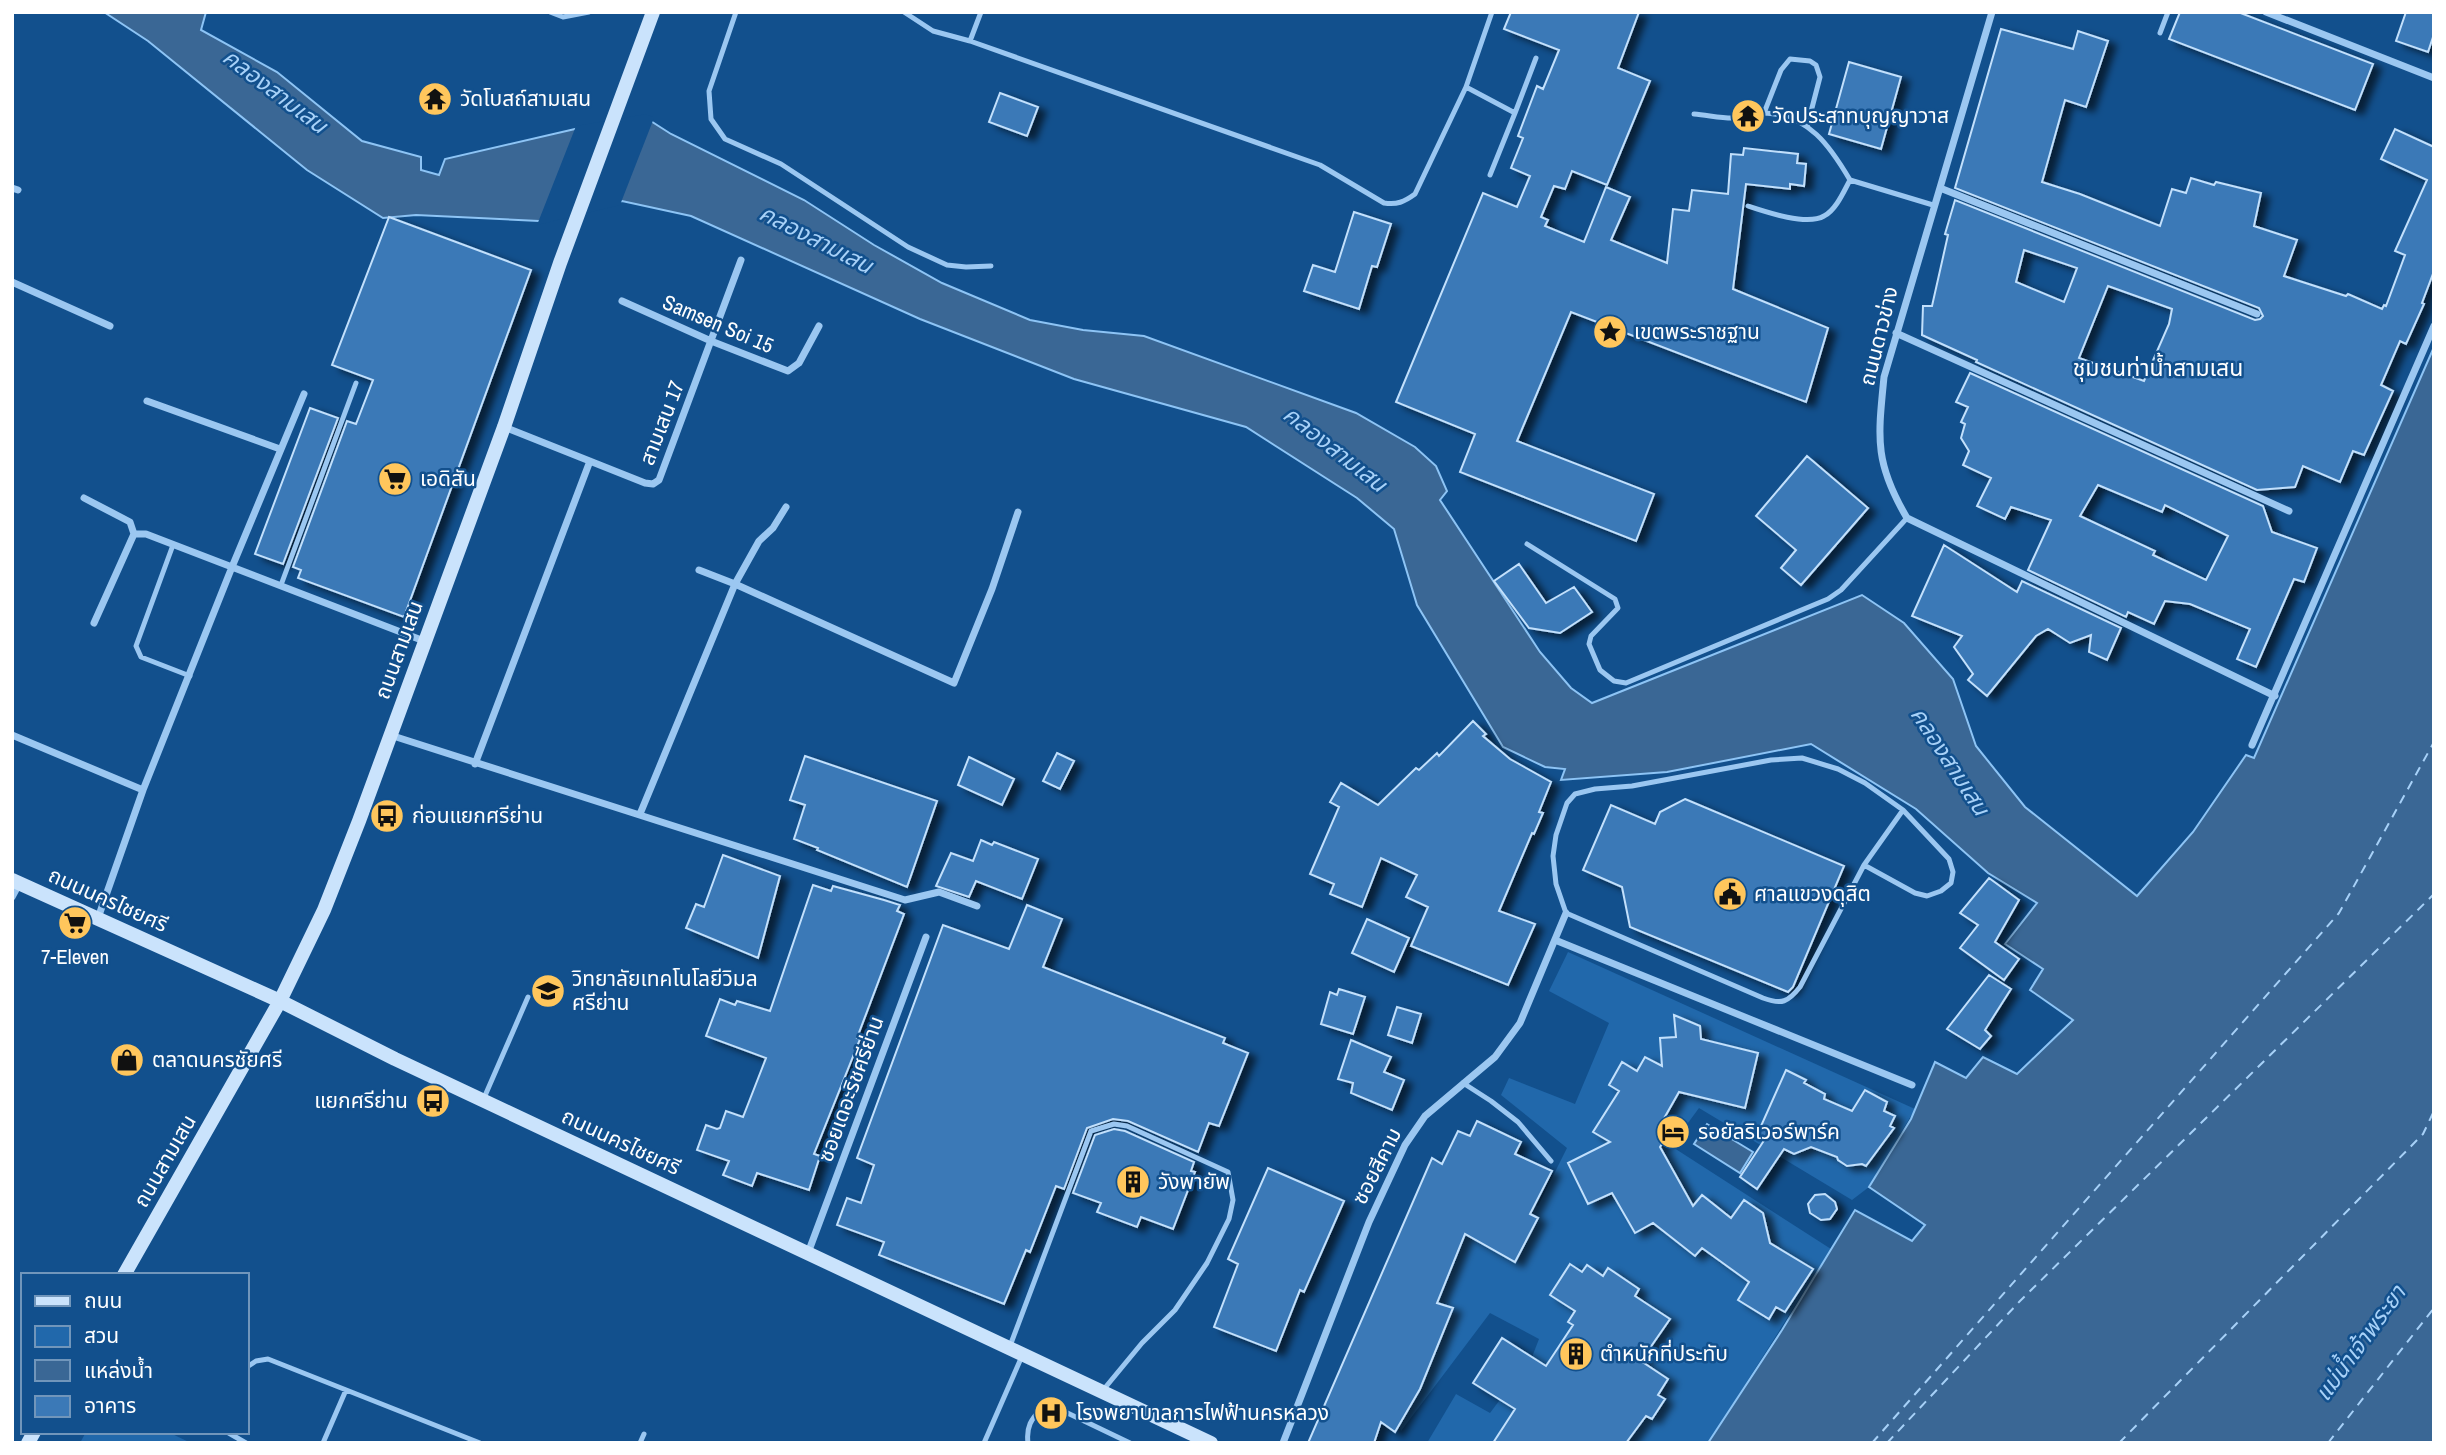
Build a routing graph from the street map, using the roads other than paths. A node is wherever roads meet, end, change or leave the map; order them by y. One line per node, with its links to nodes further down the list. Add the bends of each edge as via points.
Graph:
1 (550, 12): 2 (lane, via 563,17)
2 (589, 12)
3 (653, 12): 38 (main road, ถนนสามเสน)
4 (736, 12): 26 (lane, via 709,91 711,119 725,139 781,164 908,247 947,265)
5 (904, 12): 12 (lane, via 933,31)
6 (981, 12): 12 (lane)
7 (1492, 12): 15 (lane)
8 (1992, 12): 22 (street, ถนนดาวข่าง)
9 (2168, 12): 11 (lane)
10 (2266, 12): 14 (street)
11 (2160, 33)
12 (970, 41): 15 (lane, via 1320,165 1384,203 1394,204 1415,194)
13 (1536, 58): 16 (lane)
14 (2434, 78)
15 (1466, 87): 16 (lane)
16 (1515, 113): 20 (lane)
17 (1764, 113): 18 (lane, via 1733,118); 19 (lane); 19 (lane, via 1790,59 1810,61 1820,77)
18 (1694, 114)
19 (1807, 127): 21 (lane, via 1823,139)
20 (1490, 175)
21 (1850, 180): 23 (lane); 24 (lane, via 1824,216 1803,219)
22 (1940, 188): 23 (street, ถนนดาวข่าง); 29 (street)
23 (1933, 205): 33 (street, ถนนดาวข่าง)
24 (1748, 206)
25 (741, 260): 34 (street, สามเสน 17)
26 (990, 266)
27 (12, 282): 30 (street)
28 (622, 302): 34 (street, Samsen Soi 15)
29 (2257, 314)
30 (110, 326)
31 (819, 326): 34 (street, Samsen Soi 15, via 799,363 788,371)
32 (2434, 326): 56 (street)
33 (1896, 333): 43 (street); 45 (street, ถนนดาวข่าง, via 1884,376 1878,434 1886,477)
34 (711, 341): 40 (street, สามเสน 17, via 659,480 645,484)
35 (356, 383): 52 (lane)
36 (304, 394): 39 (street)
37 (146, 401): 39 (street)
38 (504, 427): 40 (street, สามเสน 17); 54 (main road, ถนนสามเสน)
39 (280, 449): 49 (street)
40 (590, 461): 60 (street)
41 (84, 498): 46 (street, via 130,522)
42 (786, 507): 51 (street, via 759,541)
43 (2289, 511)
44 (1018, 512): 51 (street, via 954,683)
45 (1907, 517): 47 (lane, via 1828,599 1626,683 1614,681 1600,670 1589,644 1618,608 1615,599); 56 (street)
46 (134, 534): 48 (street); 53 (street)
47 (1527, 544)
48 (173, 545): 49 (street); 55 (lane, via 135,646 141,657)
49 (232, 567): 52 (street); 55 (street)
50 (699, 570): 51 (street)
51 (735, 584): 63 (street)
52 (281, 585): 54 (street)
53 (94, 623)
54 (424, 641): 58 (main road, ถนนสามเสน)
55 (190, 676): 61 (street)
56 (2275, 696): 59 (street)
57 (12, 735): 61 (street)
58 (390, 735): 60 (street); 73 (main road, ถนนสามเสน, via 324,910)
59 (2252, 746)
60 (475, 764): 63 (street)
61 (144, 790): 69 (street)
62 (1903, 810): 64 (lane); 64 (lane, via 1949,859 1954,872 1951,883 1927,896); 68 (lane, via 1838,769 1802,758 1575,794 1563,814 1553,856)
63 (640, 814): 67 (street, via 905,900 939,892)
64 (1864, 865): 68 (lane, via 1800,987 1785,1001 1763,998)
65 (16, 881): 66 (street); 69 (main road, ถนนนครไชยศรี)
66 (12, 897)
67 (977, 906)
68 (1566, 913): 71 (street, ซอยสีคาม)
69 (98, 918): 73 (main road, ถนนนครไชยศรี)
70 (926, 937): 78 (street, ซอยเดอะริชศรีย่าน)
71 (1555, 940): 74 (street, ซอยสีคาม, via 1520,1023 1495,1056); 75 (street)
72 (528, 997): 76 (lane)
73 (280, 1001): 76 (main road, ถนนนครไชยศรี); 79 (main road, ถนนสามเสน)
74 (1463, 1083): 77 (lane, via 1518,1122); 94 (street, ซอยสีคาม, via 1424,1116 1405,1145 1369,1222)
75 (1912, 1084)
76 (483, 1101): 78 (main road, ถนนนครไชยศรี)
77 (1551, 1161)
78 (808, 1253): 80 (main road, ถนนนครไชยศรี)
79 (125, 1273)
80 (1016, 1351): 83 (main road, ถนนนครไชยศรี); 83 (lane, via 1091,1131 1127,1126 1214,1164 1228,1172 1233,1200 1207,1263 1175,1310); 90 (lane)
81 (248, 1366): 82 (lane, via 268,1359)
82 (346, 1390): 87 (lane); 88 (lane)
83 (1102, 1392): 93 (main road, ถนนนครไชยศรี)
84 (230, 1434): 86 (lane)
85 (644, 1434): 89 (lane)
86 (246, 1443)
87 (323, 1443)
88 (480, 1443)
89 (640, 1443)
90 (984, 1443)
91 (1028, 1443): 92 (lane, via 1031,1419 1042,1408 1057,1408)
92 (1130, 1443)
93 (1211, 1443)
94 (1283, 1443)

